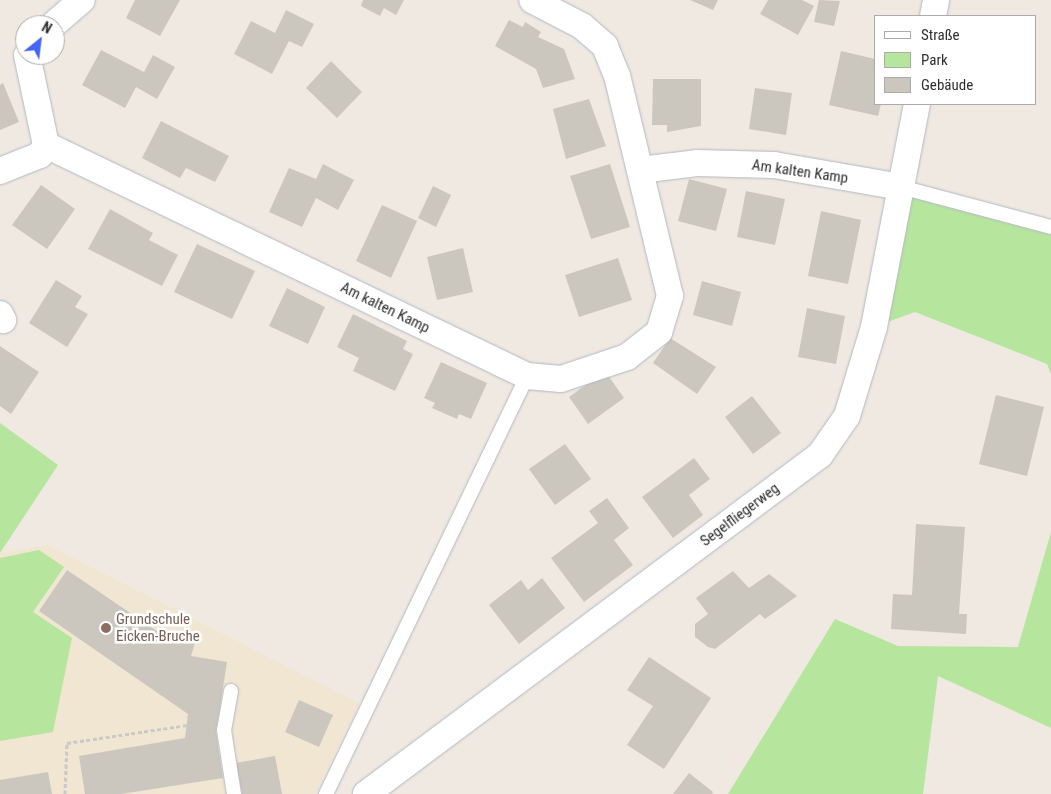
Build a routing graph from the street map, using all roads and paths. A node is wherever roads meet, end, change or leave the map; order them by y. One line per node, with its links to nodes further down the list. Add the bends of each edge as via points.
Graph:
1 (82, 0): 4 (street)
2 (532, 0): 9 (street, Am kalten Kamp, via 582,26 605,46)
3 (936, 0): 5 (street)
4 (65, 15)
5 (933, 15)
6 (29, 65): 8 (street)
7 (917, 105): 11 (street, Segelfliegerweg)
8 (46, 145): 10 (street, via 40,155); 13 (street, Am kalten Kamp)
9 (640, 170): 11 (street, Am kalten Kamp, via 697,163 774,165); 13 (street, Am kalten Kamp, via 670,296 659,332 627,357 561,379)
10 (0, 171)
11 (901, 187): 12 (lane); 19 (street, Segelfliegerweg, via 874,327 847,416 820,455)
12 (1051, 227)
13 (527, 376): 18 (lane)
14 (231, 691): 17 (lane, via 224,730)
15 (187, 725): 16 (path, via 67,743)
16 (65, 794)
17 (234, 794)
18 (326, 794)
19 (366, 794)

